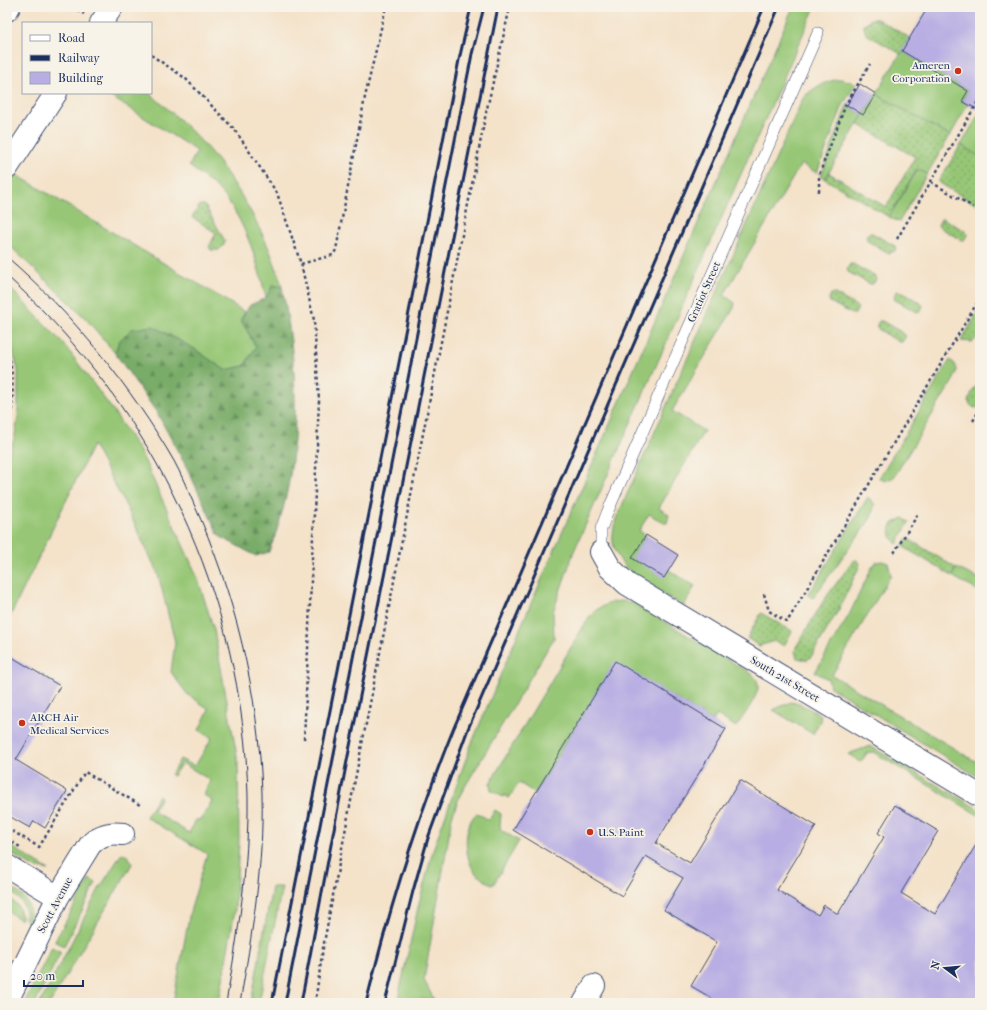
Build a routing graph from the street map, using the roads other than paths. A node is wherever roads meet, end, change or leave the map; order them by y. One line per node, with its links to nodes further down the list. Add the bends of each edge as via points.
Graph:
1 (9, 7): 3 (main road)
2 (112, 7): 4 (main road)
3 (7, 10)
4 (102, 22)
5 (818, 34): 8 (lane, Gratiot Street, via 607,513 601,529)
6 (55, 94): 7 (main road)
7 (7, 168)
8 (601, 552): 9 (main road, South 21st Street, via 610,568 627,584)
9 (980, 796)
10 (123, 834): 12 (main road, Scott Avenue, via 109,834 96,838)
11 (7, 866): 12 (main road)
12 (58, 896): 13 (main road, Scott Avenue)
13 (7, 1001)

